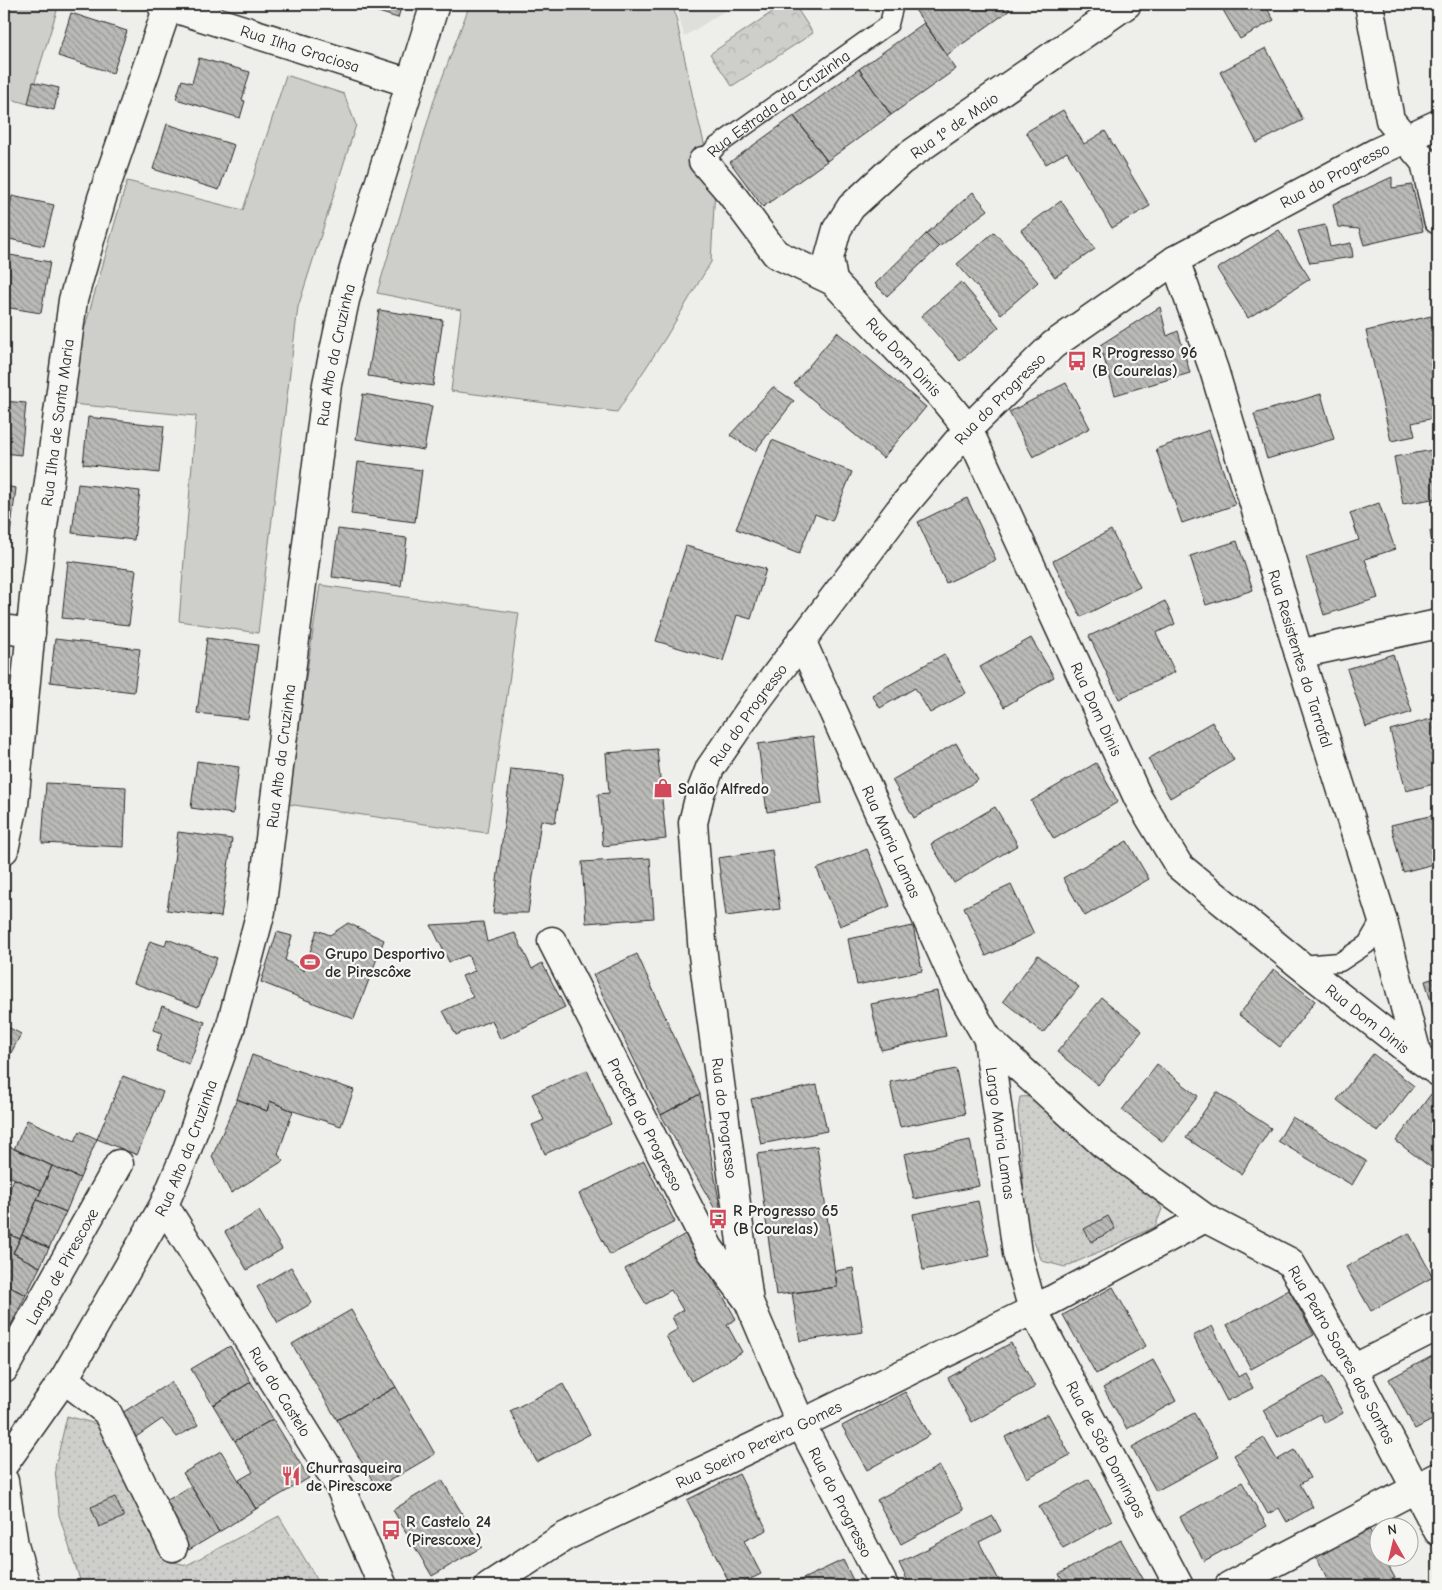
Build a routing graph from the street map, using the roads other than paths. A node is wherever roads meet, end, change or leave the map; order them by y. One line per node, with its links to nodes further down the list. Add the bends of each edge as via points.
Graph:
1 (435, 4): 6 (street, Rua Alto da Cruzinha)
2 (894, 4): 9 (lane, Rua Estrada da Cruzinha, via 889,24 717,146)
3 (1127, 4): 12 (street, Rua 1º de Maio, via 901,161 850,207 837,229 830,258)
4 (1369, 4): 8 (street, via 1390,120)
5 (165, 5): 6 (street, Rua Ilha Graciosa); 16 (street, Rua Ilha de Santa Maria, via 102,198 73,300)
6 (410, 84): 26 (street, Rua Alto da Cruzinha, via 345,300 327,384 261,911 230,1029)
7 (1438, 124): 8 (street, Rua do Progresso)
8 (1405, 138): 10 (street, via 1425,162); 11 (street, Rua do Progresso)
9 (703, 161): 12 (street, Rua Estrada da Cruzinha, via 776,254)
10 (1438, 220)
11 (1175, 260): 13 (street, Rua do Progresso, via 1053,345); 18 (street, Rua Resistentes do Tarrafal, via 1216,379)
12 (833, 281): 13 (street, Rua Dom Dinis)
13 (968, 429): 17 (street, Rua do Progresso, via 899,511); 22 (street, Rua Dom Dinis, via 1138,798 1179,866)
14 (1438, 624): 18 (street)
15 (4, 629): 16 (street)
16 (31, 633): 19 (street, Rua Ilha de Santa Maria, via 14,805)
17 (801, 640): 23 (street, Rua Maria Lamas, via 957,986); 28 (street, Rua do Progresso, via 710,768 694,823 703,955)
18 (1299, 654): 20 (street, Rua Resistentes do Tarrafal)
19 (4, 850)
20 (1382, 918): 22 (lane, via 1367,944 1340,962); 24 (street, Rua Resistentes do Tarrafal)
21 (552, 941): 28 (street, Praceta do Progresso, via 709,1248)
22 (1300, 965): 24 (street, Rua Dom Dinis)
23 (988, 1039): 27 (street, Largo Maria Lamas, via 1103,1144); 29 (street, Largo Maria Lamas, via 1017,1253)
24 (1428, 1065)
25 (119, 1164): 31 (street, Largo de Pirescoxe)
26 (164, 1205): 33 (street, Rua Alto da Cruzinha); 41 (street, Rua do Castelo, via 340,1487)
27 (1205, 1218): 29 (street); 32 (street, Rua Pedro Soares dos Santos, via 1290,1262)
28 (749, 1302): 34 (street, Rua do Progresso)
29 (1032, 1310): 34 (street, Rua Soeiro Pereira Gomes); 44 (street, Rua de São Domingos)
30 (1438, 1326): 32 (street)
31 (4, 1369)
32 (1353, 1369): 37 (street, Rua Pedro Soares dos Santos)
33 (64, 1379): 35 (street, Rua Alto da Cruzinha); 39 (street, via 107,1412)
34 (801, 1424): 42 (street, Rua Soeiro Pereira Gomes, via 564,1537); 43 (street, Rua do Progresso)
35 (4, 1464)
36 (4, 1481): 40 (street, via 14,1545)
37 (1427, 1483): 38 (street, Rua Pedro Soares dos Santos); 45 (street)
38 (1438, 1531)
39 (173, 1547)
40 (26, 1586)
41 (383, 1586)
42 (489, 1586)
43 (884, 1586)
44 (1179, 1586)
45 (1229, 1586)

